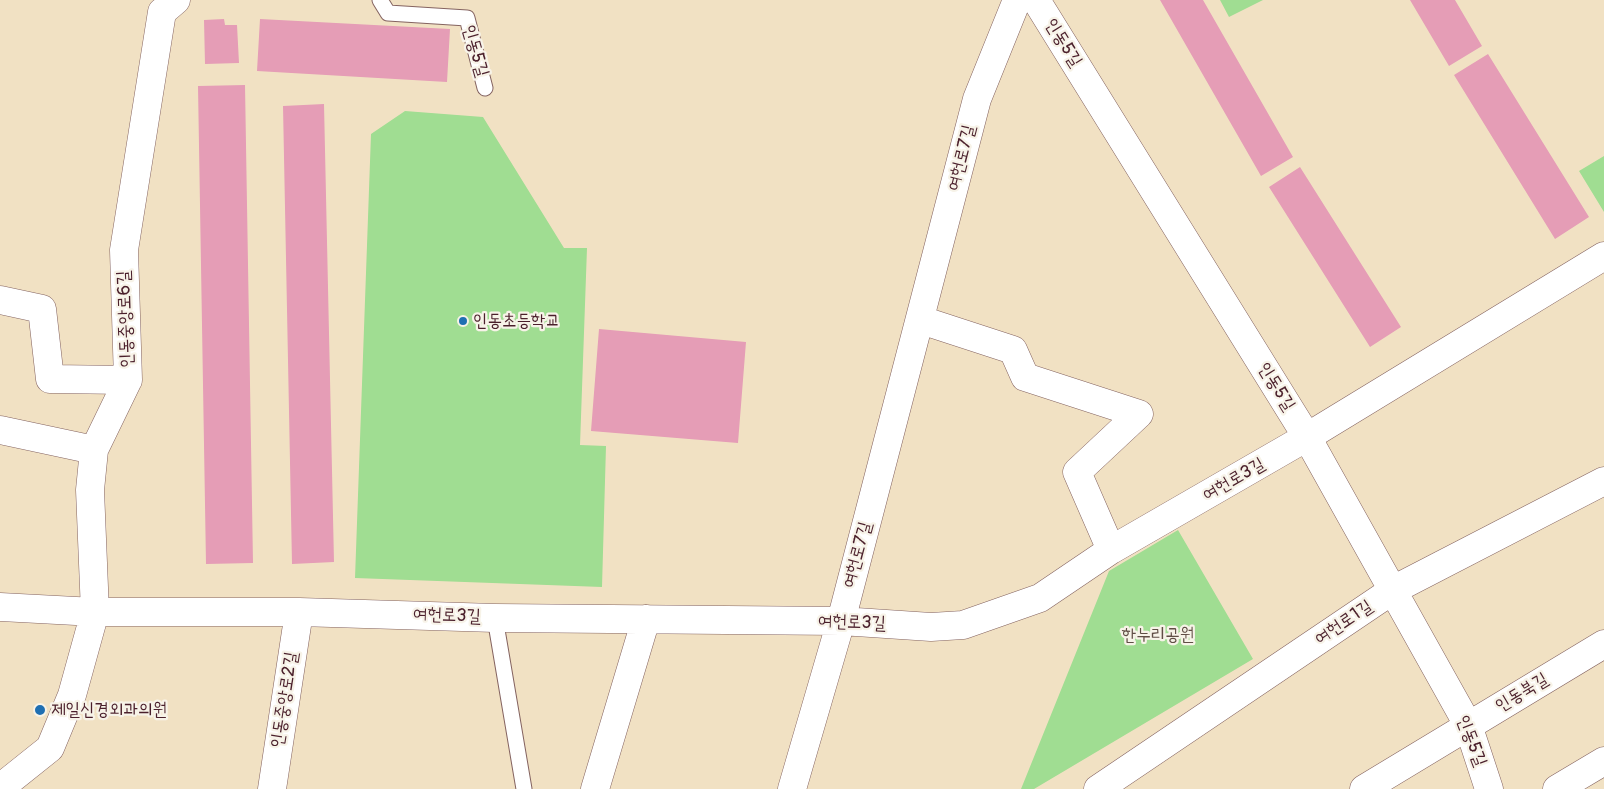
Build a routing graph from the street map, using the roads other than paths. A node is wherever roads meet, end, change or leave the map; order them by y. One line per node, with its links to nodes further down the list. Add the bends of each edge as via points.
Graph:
1 (176, 0): 9 (street, 인동중앙로6길, via 162,12 124,250)
2 (380, 0): 5 (lane, 인동5길, via 388,13 467,18)
3 (1017, 0): 8 (street, 여헌로7길, via 977,99)
4 (1036, 0): 11 (street, 인동5길)
5 (485, 88)
6 (1604, 256): 11 (street, 여헌로3길)
7 (0, 300): 9 (street, via 42,310 50,379)
8 (921, 320): 14 (street, via 1013,350 1025,377 1139,414 1077,472); 21 (street, 여헌로7길)
9 (128, 380): 12 (street, 인동중앙로6길)
10 (0, 430): 12 (street)
11 (1307, 437): 14 (street, 여헌로3길); 15 (street, 인동5길)
12 (94, 450): 17 (street, 인동중앙로6길, via 90,490)
13 (1604, 481): 15 (street, 여헌로1길)
14 (1111, 550): 21 (street, 여헌로3길, via 1040,598 963,625 931,627)
15 (1392, 590): 23 (street, 인동5길); 30 (street, 여헌로1길)
16 (0, 607): 17 (street, 여헌로3길)
17 (95, 612): 18 (street, 여헌로3길); 25 (street, 인동중앙로6길, via 72,695 50,748)
18 (299, 612): 19 (street, 여헌로3길); 26 (street, 인동중앙로2길)
19 (495, 618): 20 (street, 여헌로3길); 27 (lane)
20 (646, 619): 21 (street, 여헌로3길); 28 (street)
21 (841, 621): 29 (street, 여헌로7길)
22 (1604, 644): 23 (street, 인동북길)
23 (1468, 725): 31 (street, 인동북길); 32 (street, 인동5길)
24 (1604, 761): 33 (street)
25 (0, 788)
26 (272, 789)
27 (524, 789)
28 (595, 789)
29 (792, 789)
30 (1098, 789)
31 (1364, 789)
32 (1489, 789)
33 (1557, 789)

